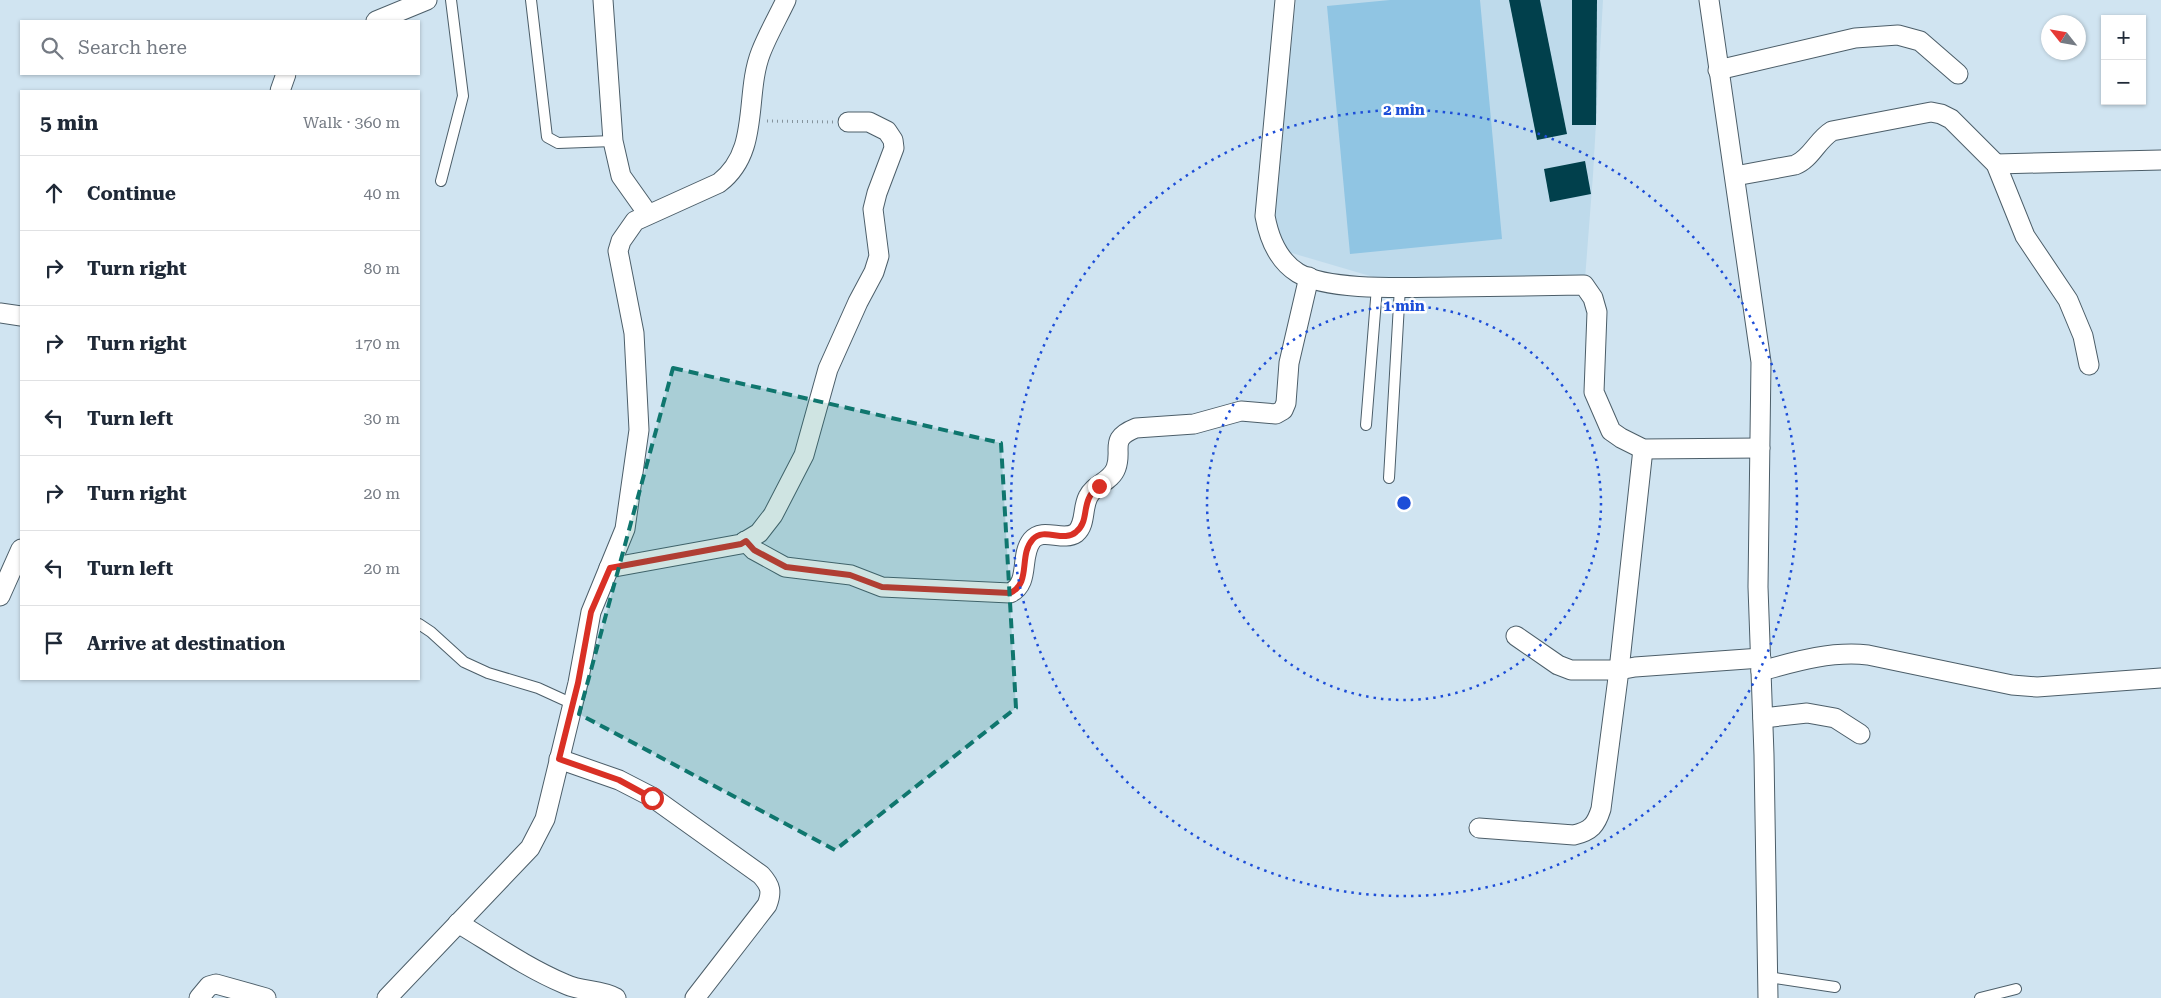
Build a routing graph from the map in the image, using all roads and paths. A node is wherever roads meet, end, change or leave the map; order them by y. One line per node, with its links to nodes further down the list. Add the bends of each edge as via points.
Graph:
1 (427, 0): 8 (street)
2 (451, 0): 19 (lane, via 462,96)
3 (531, 0): 15 (lane, via 546,137 558,143)
4 (603, 0): 15 (street)
5 (786, 0): 13 (street, via 761,52)
6 (1285, 0): 21 (street, via 1265,216 1268,234 1276,251 1284,262)
7 (1709, 0): 9 (street)
8 (378, 20)
9 (1718, 70): 10 (street, via 1855,38 1898,35 1920,41); 18 (street)
10 (1958, 74)
11 (286, 75): 12 (street)
12 (280, 90)
13 (751, 120): 14 (path); 20 (street, via 738,164 729,176)
14 (848, 122): 31 (street, via 869,122 887,131 893,140 894,148 873,209 879,256 828,369 804,455 773,515 759,533)
15 (613, 142): 20 (street, via 621,176)
16 (2161, 160): 17 (street)
17 (1996, 164): 18 (street, via 1951,119 1931,112 1832,131 1819,141 1803,162); 26 (street, via 2025,236 2068,300 2083,336)
18 (1735, 176): 28 (street, via 1761,362)
19 (442, 181)
20 (648, 214): 33 (street, via 635,221 618,251 634,333 639,430 625,528)
21 (1309, 277): 23 (street); 31 (street, via 1289,363 1283,410 1276,414 1241,410 1194,424 1129,430 1119,441 1116,468 1107,481 1087,498 1083,521 1076,532 1068,536 1038,535 1033,539 1027,550 1022,583 1017,590 1010,593 882,587 850,575 786,567 754,550)
22 (1400, 287): 23 (street); 29 (street, via 1584,285 1598,312 1593,379 1596,402 1611,431); 30 (lane)
23 (1377, 288): 27 (lane)
24 (0, 313): 25 (street)
25 (20, 316)
26 (2089, 365)
27 (1366, 425)
28 (1760, 448): 29 (street); 37 (street, via 1758,587)
29 (1643, 449): 38 (street)
30 (1389, 478)
31 (746, 541): 33 (street)
32 (20, 551): 34 (street)
33 (610, 568): 40 (street, via 591,612)
34 (0, 596)
35 (420, 625): 40 (lane, via 464,662)
36 (1516, 636): 38 (street, via 1558,665 1571,670)
37 (1761, 665): 38 (street); 39 (street, via 1847,653 2036,687); 41 (street)
38 (1619, 670): 44 (street, via 1601,809 1596,824 1586,832 1574,835)
39 (2161, 678)
40 (573, 704): 43 (street)
41 (1763, 718): 42 (street, via 1806,713 1834,718); 46 (street)
42 (1860, 734)
43 (559, 759): 45 (street, via 545,819 530,848); 53 (street, via 619,780 652,798 768,883 772,894 767,905)
44 (1479, 828)
45 (458, 923): 51 (street); 52 (street, via 550,978 568,986 602,991)
46 (1768, 977): 47 (lane); 54 (street)
47 (1834, 987)
48 (2016, 990): 55 (lane)
49 (199, 998): 50 (street, via 209,986 216,984)
50 (266, 998)
51 (387, 998)
52 (616, 998)
53 (695, 998)
54 (1768, 998)
55 (1980, 998)

